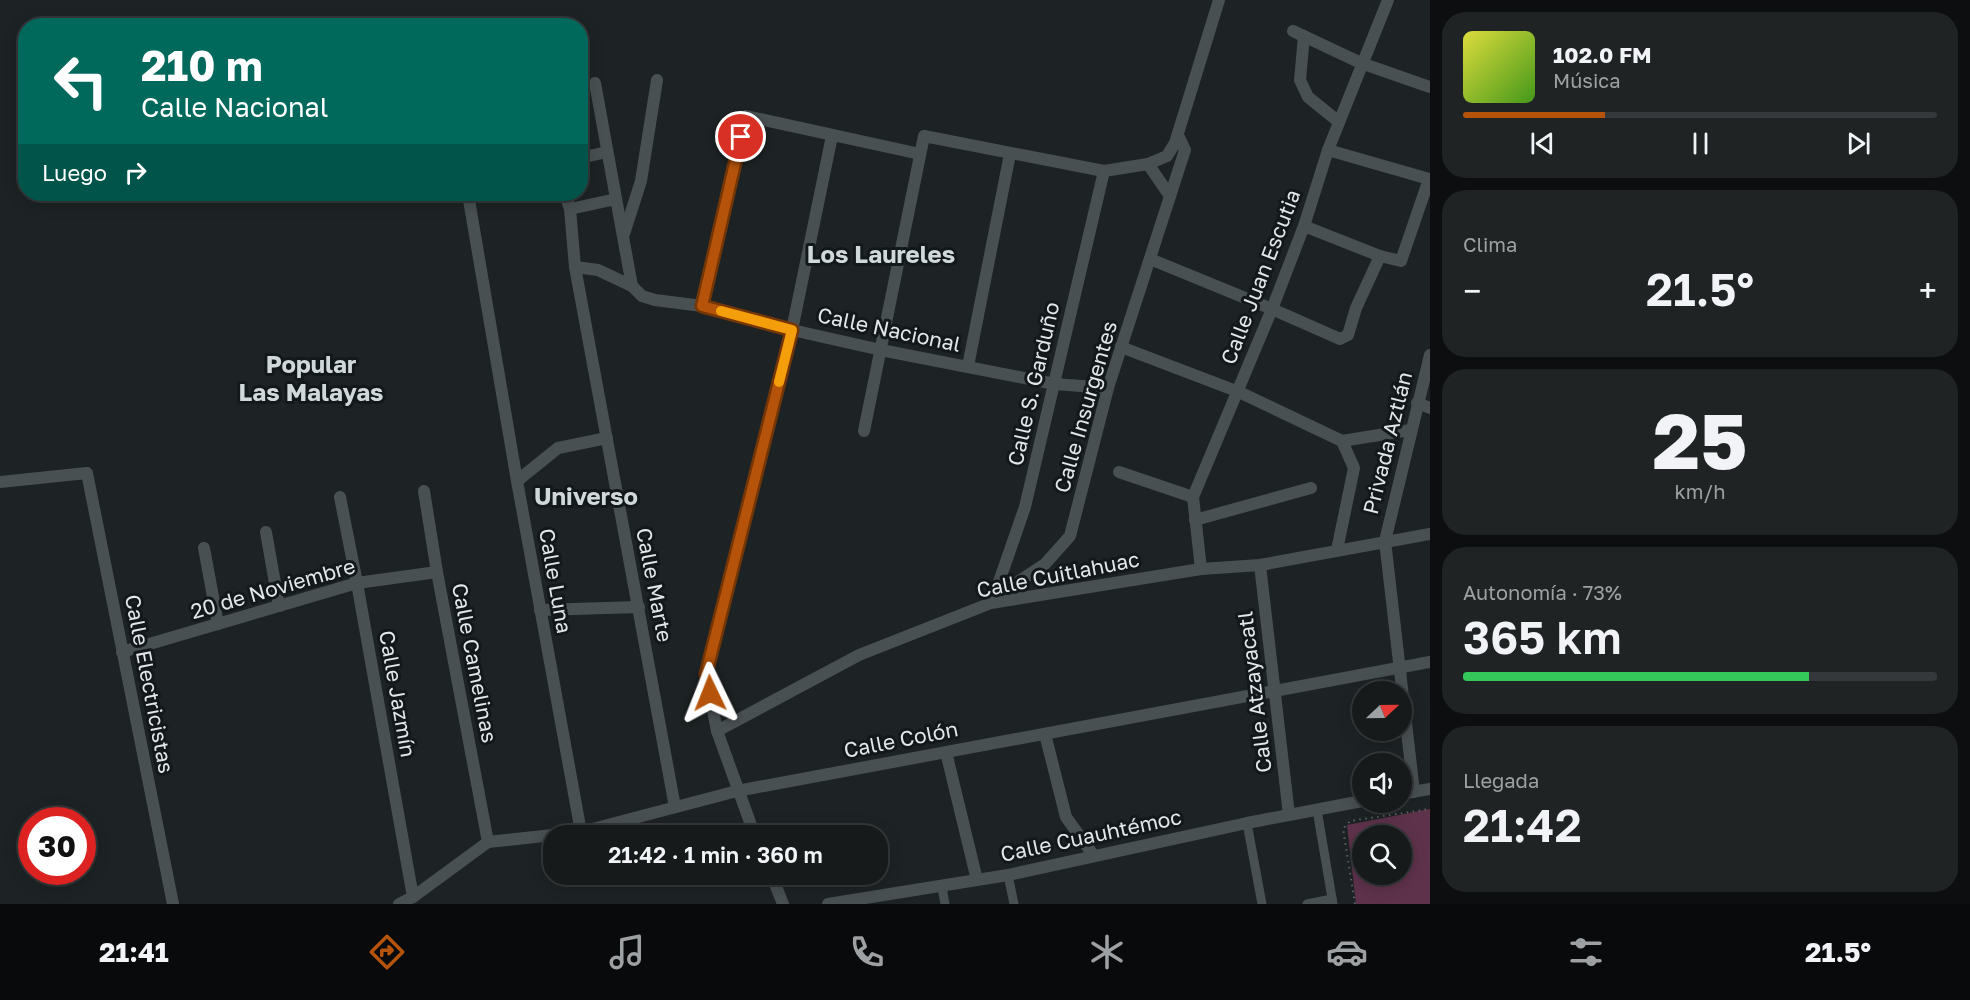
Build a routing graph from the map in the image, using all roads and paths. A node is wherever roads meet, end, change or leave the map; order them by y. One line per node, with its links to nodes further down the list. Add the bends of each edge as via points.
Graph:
1 (1219, 0): 8 (street)
2 (1388, 0): 3 (street, Calle Juan Escutia)
3 (1361, 63): 6 (street); 7 (street, Calle Juan Escutia); 7 (street, via 1299,34 1299,80 1308,97)
4 (657, 80): 24 (street, via 641,181)
5 (595, 83): 11 (street)
6 (1430, 87)
7 (1339, 122): 10 (street, Calle Juan Escutia)
8 (1178, 135): 15 (street, via 1167,156); 18 (street, Calle Insurgentes, via 1185,150)
9 (832, 136): 12 (street); 29 (street, via 746,116); 31 (street)
10 (1328, 150): 17 (street); 23 (street, Calle Juan Escutia)
11 (607, 152): 14 (street); 19 (street)
12 (920, 154): 13 (street, via 924,136); 33 (street)
13 (1010, 154): 16 (street); 35 (street)
14 (588, 156)
15 (1148, 164): 16 (street); 18 (street)
16 (1104, 171): 36 (street, Calle S. Garduño)
17 (1429, 179): 25 (street, via 1401,261)
18 (1170, 196): 26 (street, Calle Insurgentes)
19 (616, 199): 22 (street); 24 (street)
20 (469, 201): 46 (street, Calle Luna)
21 (567, 201): 22 (street, Calle Marte)
22 (570, 209): 27 (street, Calle Marte)
23 (1304, 226): 25 (street); 30 (street, Calle Juan Escutia)
24 (623, 236): 28 (street)
25 (1380, 256): 30 (street, via 1348,335 1340,339)
26 (1149, 259): 30 (street); 32 (street, Calle Insurgentes)
27 (575, 267): 28 (street, Calle Nacional, via 598,270); 43 (street, Calle Marte)
28 (632, 286): 29 (street, Calle Nacional, via 642,296 655,300)
29 (702, 306): 31 (street, Calle Nacional)
30 (1272, 309): 38 (street, Calle Juan Escutia)
31 (792, 330): 33 (street, Calle Nacional); 71 (street, via 706,674)
32 (1122, 347): 37 (street, Calle Insurgentes); 38 (street)
33 (882, 350): 35 (street, Calle Nacional); 42 (street)
34 (1430, 355): 39 (street, Privada Aztlán)
35 (968, 366): 36 (street, Calle Nacional)
36 (1055, 384): 37 (street, Calle Nacional); 62 (street, Calle S. Garduño, via 1025,507)
37 (1108, 388): 62 (street, Calle Insurgentes, via 1071,536 1045,564)
38 (1239, 392): 44 (street); 51 (street, Calle Juan Escutia)
39 (1417, 404): 40 (street); 41 (street, Privada Aztlán)
40 (1430, 408)
41 (1410, 430): 44 (street); 55 (street, Privada Aztlán)
42 (864, 431)
43 (607, 438): 46 (street, via 558,448); 64 (street, Calle Marte)
44 (1342, 441): 57 (street, via 1354,468)
45 (1119, 472): 51 (street)
46 (517, 481): 65 (street, Calle Luna)
47 (0, 482): 67 (street, Calle Electricistas, via 87,472)
48 (1311, 488): 52 (street)
49 (424, 491): 60 (street, Calle Camelinas)
50 (340, 497): 61 (street, Calle Jazmín)
51 (1192, 497): 52 (street)
52 (1195, 520): 59 (street)
53 (266, 532): 63 (street)
54 (1430, 534): 55 (street, Calle Cuitlahuac)
55 (1385, 541): 57 (street, Calle Cuitlahuac); 69 (street, Privada Aztlán)
56 (204, 548): 66 (street)
57 (1337, 550): 58 (street, Calle Cuitlahuac)
58 (1260, 565): 59 (street, Calle Cuitlahuac); 70 (street, Calle Atzayacatl)
59 (1201, 569): 62 (street, Calle Cuitlahuac)
60 (437, 572): 61 (street, 20 de Noviembre); 87 (street, Calle Camelinas)
61 (357, 584): 63 (street, 20 de Noviembre); 93 (street, Calle Jazmín)
62 (993, 600): 71 (street, Calle Cuitlahuac, via 859,655)
63 (279, 606): 66 (street, 20 de Noviembre)
64 (639, 607): 65 (street); 78 (street, Calle Marte)
65 (540, 610): 83 (street, Calle Luna)
66 (218, 624): 67 (street, 20 de Noviembre)
67 (122, 652): 95 (street, Calle Electricistas)
68 (1430, 662): 69 (street, Calle Colón)
69 (1398, 668): 70 (street, Calle Colón); 76 (street, Privada Aztlán)
70 (1274, 691): 72 (street, Calle Colón); 81 (street, Calle Atzayacatl)
71 (717, 731): 75 (street)
72 (1045, 734): 73 (street, Calle Colón); 88 (street, via 1066,817)
73 (945, 752): 75 (street, Calle Colón); 90 (street)
74 (1430, 789): 76 (street)
75 (737, 791): 78 (street, Calle Colón); 85 (street)
76 (1414, 792)
77 (1352, 803): 80 (street, Calle Cuauhtémoc)
78 (675, 807): 84 (street, Calle Colón)
79 (1430, 809): 103 (path, via 1350,822 1343,829)
80 (1317, 810): 81 (street, Calle Cuauhtémoc); 94 (street)
81 (1289, 815): 82 (street, Calle Cuauhtémoc)
82 (1247, 823): 88 (street, Calle Cuauhtémoc); 101 (street)
83 (580, 825)
84 (607, 825)
85 (751, 825)
86 (543, 836): 87 (street, Calle Colón)
87 (488, 842): 93 (street, Calle Colón)
88 (1094, 856): 89 (street, Calle Cuauhtémoc)
89 (1008, 875): 90 (street, Calle Cuauhtémoc); 100 (street)
90 (977, 880): 92 (street, Calle Cuauhtémoc)
91 (775, 885): 97 (street)
92 (942, 886): 98 (street, Calle Cuauhtémoc); 99 (street)
93 (412, 897): 96 (street, Calle Colón)
94 (1332, 902): 102 (street)
95 (173, 904)
96 (399, 904)
97 (783, 904)
98 (828, 904)
99 (945, 904)
100 (1014, 904)
101 (1262, 904)
102 (1307, 904)
103 (1355, 904)

